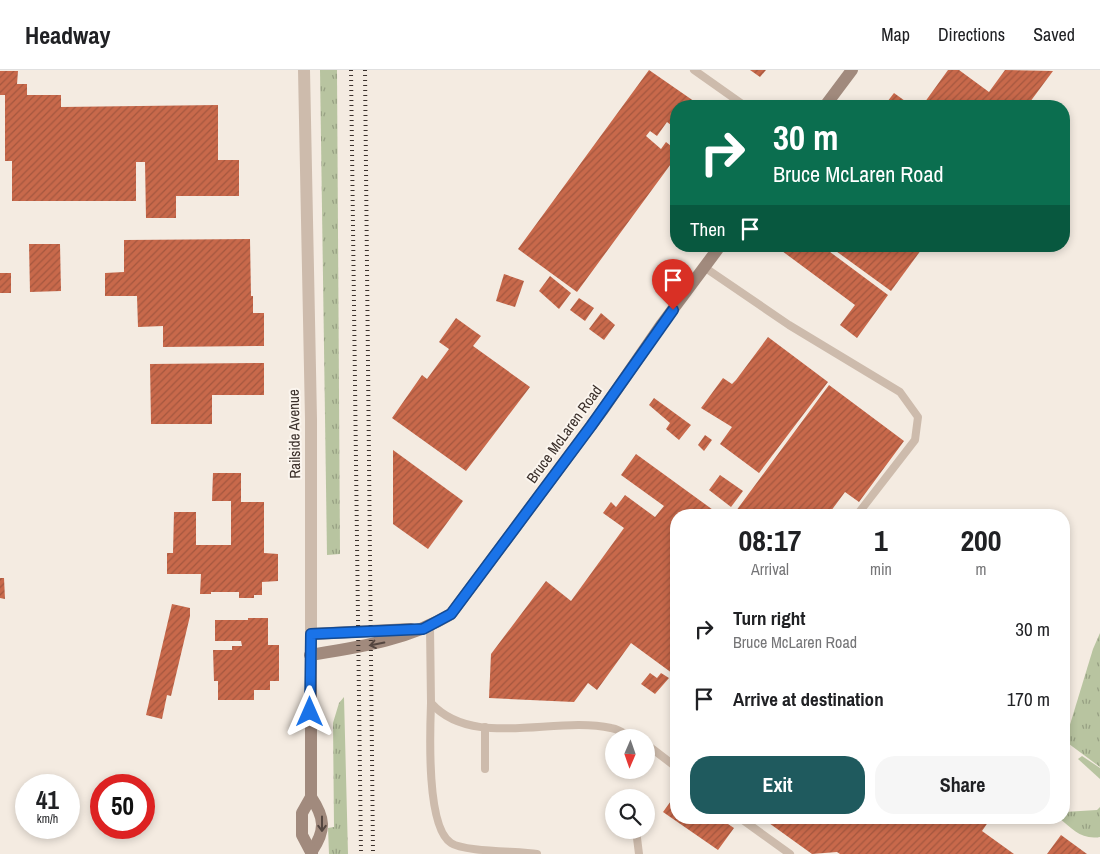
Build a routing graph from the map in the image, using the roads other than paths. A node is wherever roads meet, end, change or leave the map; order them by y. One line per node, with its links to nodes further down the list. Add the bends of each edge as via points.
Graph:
1 (304, 70): 10 (street, Railside Avenue, via 311,429)
2 (694, 70): 4 (lane)
3 (852, 70): 5 (main road)
4 (736, 100)
5 (830, 100)
6 (715, 252): 7 (main road, Bruce McLaren Road)
7 (704, 267): 8 (lane, via 789,325 900,392 918,417 915,440); 9 (main road, Bruce McLaren Road, via 466,596 451,614)
8 (862, 509)
9 (427, 628): 10 (main road, Bruce McLaren Road); 11 (main road, Bruce McLaren Road, one-way to 11, via 389,641); 12 (lane)
10 (311, 634): 11 (main road, Railside Avenue)
11 (310, 655): 18 (main road, Railside Avenue)
12 (431, 703): 13 (lane, via 440,714 459,723); 22 (lane, via 430,759 438,827 451,843 484,850)
13 (485, 727): 14 (lane); 17 (lane)
14 (614, 729)
15 (655, 751): 16 (lane)
16 (670, 763)
17 (485, 769)
18 (311, 797): 21 (main road, Railside Avenue, via 302,813 302,835); 21 (main road, Railside Avenue, one-way to 21, via 322,813 322,836)
19 (748, 824): 24 (lane)
20 (637, 839): 23 (lane)
21 (312, 852)
22 (537, 854)
23 (639, 854)
24 (790, 854)

